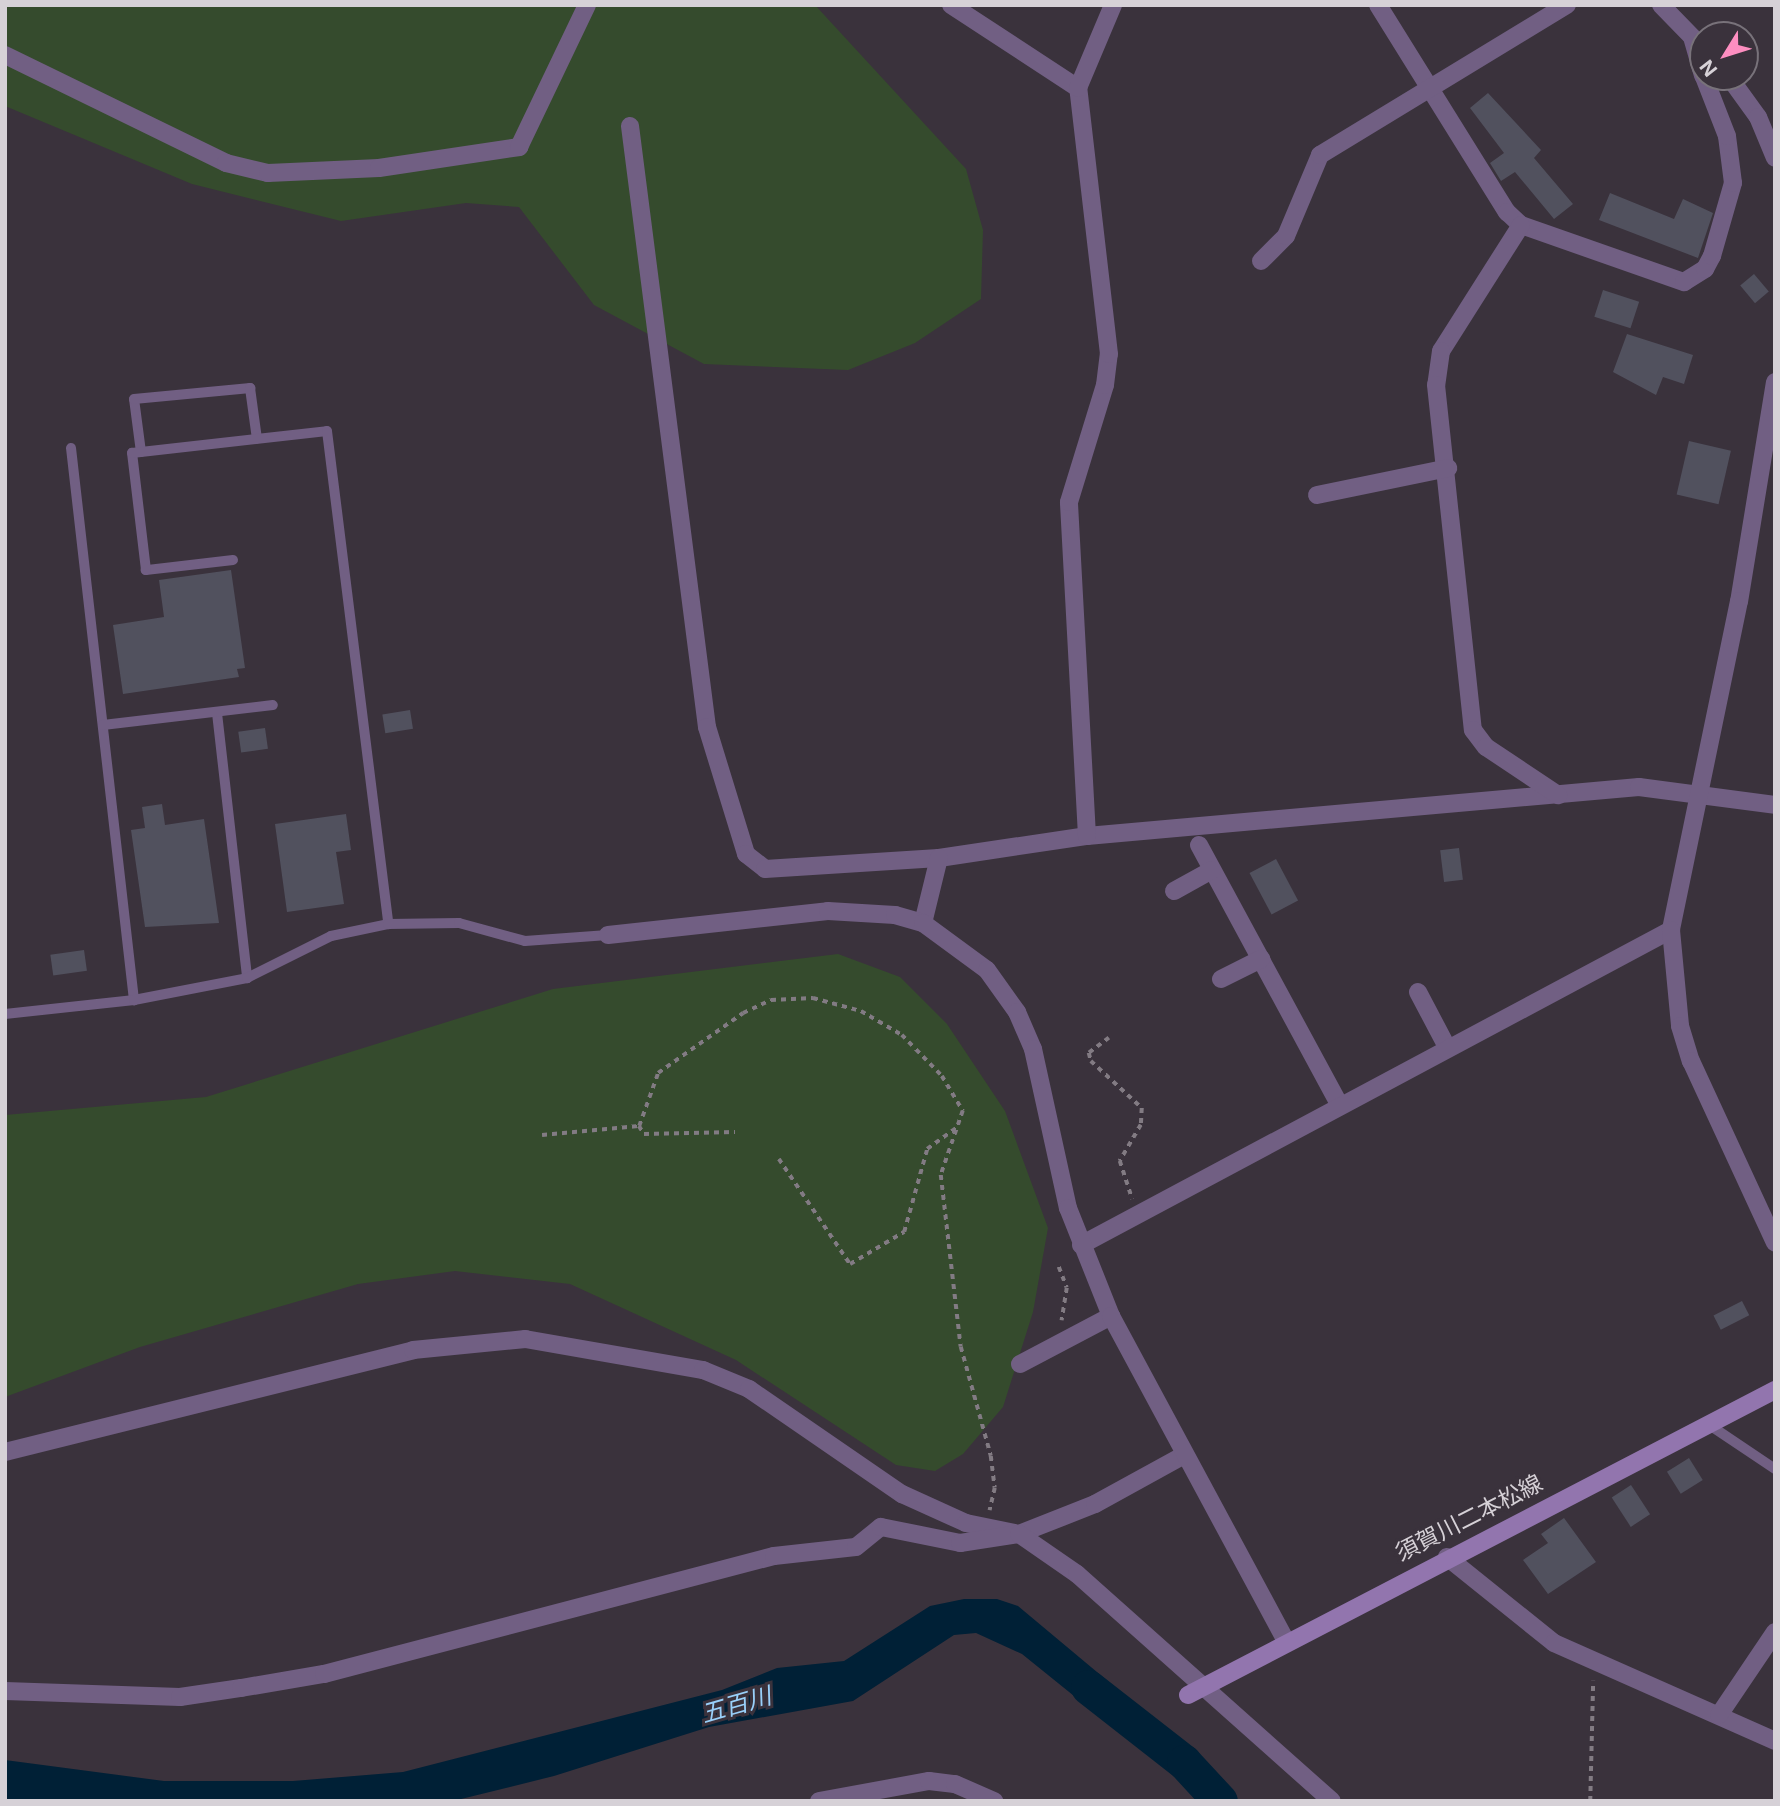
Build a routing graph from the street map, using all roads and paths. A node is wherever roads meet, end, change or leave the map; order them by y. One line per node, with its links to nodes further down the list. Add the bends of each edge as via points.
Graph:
1 (587, 5): 8 (street, via 519,147 379,168 268,173 226,163)
2 (951, 5): 9 (street, via 1049,64)
3 (1113, 5): 9 (street)
4 (1378, 5): 10 (street)
5 (1567, 5): 10 (street)
6 (1661, 5): 7 (street)
7 (1689, 33)
8 (5, 55)
9 (1078, 88): 30 (street, via 1109,354 1105,385 1069,502)
10 (1432, 90): 15 (street, via 1507,212); 16 (street, via 1320,155 1286,236)
11 (1710, 91): 15 (street, via 1727,136 1732,183 1725,225 1712,256 1694,279 1651,272)
12 (1739, 91): 14 (street, via 1758,117)
13 (630, 126): 32 (street, via 707,727 746,854 765,869)
14 (1775, 158)
15 (1521, 225): 21 (street, via 1441,351 1436,385)
16 (1261, 261)
17 (1775, 382): 27 (street, via 1739,601)
18 (257, 439): 20 (lane); 20 (lane, via 250,388 134,399); 36 (lane, via 327,431)
19 (71, 448): 26 (lane)
20 (141, 452): 23 (lane, via 132,453 146,570)
21 (1448, 468): 22 (street); 28 (street, via 1473,730 1486,747)
22 (1317, 495)
23 (233, 560)
24 (273, 705): 25 (lane)
25 (218, 713): 26 (lane); 40 (lane)
26 (103, 725): 43 (lane)
27 (1695, 794): 28 (street, via 1639,787); 29 (street); 37 (street)
28 (1558, 795): 30 (street)
29 (1775, 805)
30 (1087, 836): 32 (street)
31 (1199, 845): 33 (street)
32 (939, 858): 35 (street)
33 (1212, 870): 34 (street); 39 (street)
34 (1174, 891)
35 (923, 923): 38 (street, via 895,915 828,911); 55 (street, via 986,970 1017,1012 1033,1049 1068,1208)
36 (388, 924): 38 (lane, via 459,923 525,941); 40 (lane, via 331,936)
37 (1671, 930): 46 (street); 54 (street, via 1680,1026 1691,1061)
38 (608, 935)
39 (1261, 959): 41 (street); 47 (street)
40 (247, 978): 43 (lane)
41 (1221, 979)
42 (1418, 992): 46 (street)
43 (134, 1000): 44 (lane)
44 (5, 1014)
45 (1109, 1038): 53 (path, via 1089,1053 1098,1071 1142,1108 1141,1125 1119,1172)
46 (1447, 1047): 47 (street)
47 (1339, 1104): 53 (street)
48 (639, 1126): 49 (path, via 658,1073 758,1004 813,998 861,1011 902,1035 959,1098 963,1111); 50 (path, via 644,1134); 51 (path)
49 (958, 1128): 52 (path, via 927,1149 904,1232 850,1264); 65 (path, via 941,1175 961,1347 991,1456 995,1488)
50 (735, 1132)
51 (542, 1135)
52 (779, 1159)
53 (1140, 1213): 55 (street)
54 (1775, 1244)
55 (1081, 1245): 57 (street)
56 (1059, 1266): 58 (path, via 1067,1288 1061,1316)
57 (1111, 1317): 58 (street); 63 (street)
58 (1065, 1340): 59 (street)
59 (1020, 1364)
60 (1775, 1390): 61 (main road, 須賀川二本松線)
61 (1708, 1424): 64 (lane); 67 (main road, 須賀川二本松線)
62 (5, 1452): 65 (street, via 413,1350 525,1339 703,1370 748,1389 902,1494)
63 (1184, 1455): 66 (street, via 1094,1504); 69 (street)
64 (1775, 1469)
65 (986, 1528): 66 (street)
66 (1019, 1534): 71 (street, via 1077,1574); 72 (street, via 960,1544 881,1527 856,1547 774,1556 324,1674 241,1688 180,1697)
67 (1447, 1557): 69 (main road, 須賀川二本松線); 70 (street, via 1554,1643)
68 (1775, 1632): 74 (street)
69 (1286, 1641): 71 (main road, 須賀川二本松線)
70 (1595, 1659): 74 (street); 79 (path)
71 (1206, 1685): 73 (main road, 須賀川二本松線); 78 (street)
72 (5, 1691)
73 (1188, 1695)
74 (1719, 1714): 75 (street)
75 (1775, 1741)
76 (819, 1801): 77 (street, via 929,1781 956,1784)
77 (994, 1801)
78 (1332, 1801)
79 (1590, 1801)

